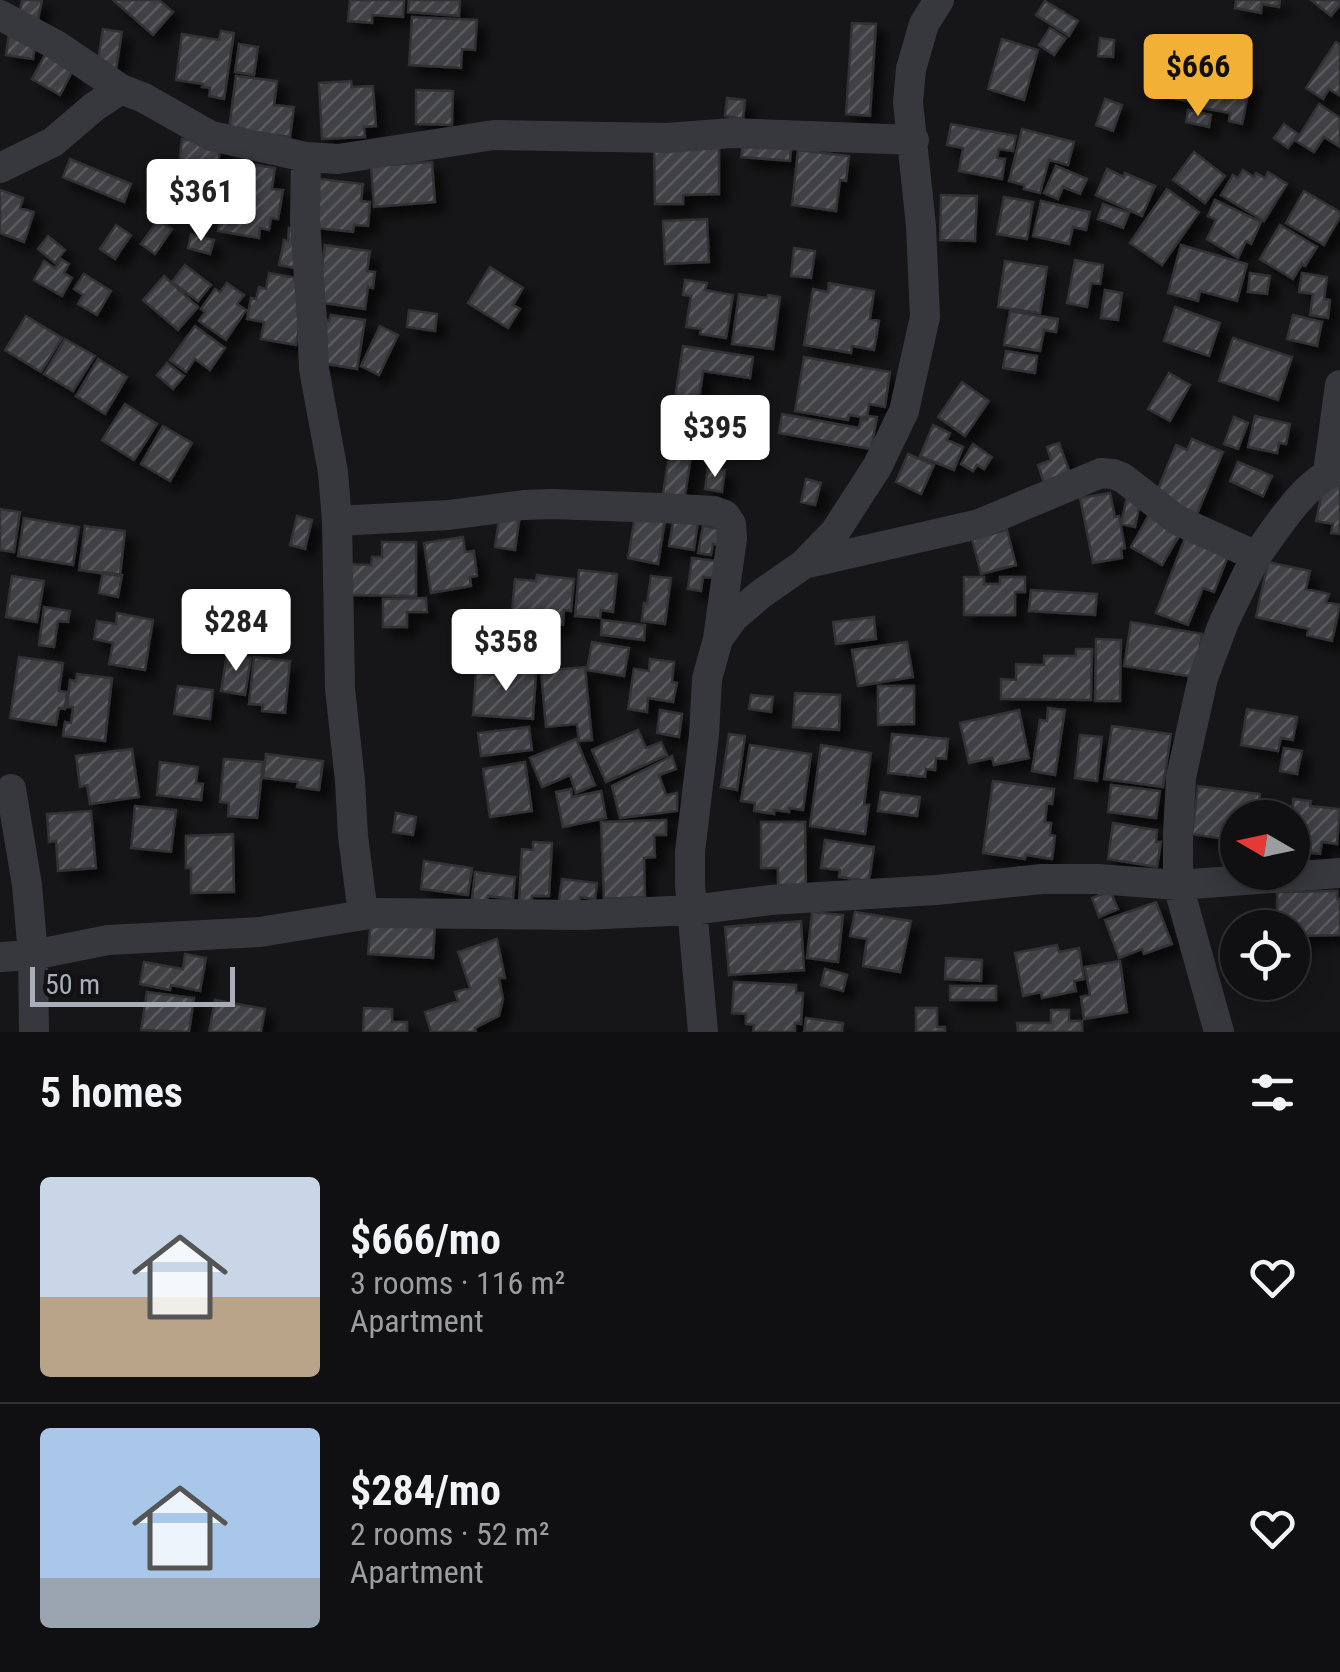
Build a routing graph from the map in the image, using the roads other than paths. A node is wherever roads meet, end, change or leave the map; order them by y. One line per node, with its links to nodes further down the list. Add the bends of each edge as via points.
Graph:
1 (939, 0): 4 (street, via 910,69)
2 (0, 15): 3 (street)
3 (121, 90): 5 (street, via 211,136); 6 (street, via 53,142)
4 (914, 140): 5 (street, via 494,135 354,158); 11 (street, via 925,317 904,410 835,532)
5 (306, 157): 9 (street, via 314,369)
6 (0, 168)
7 (1340, 386): 8 (street)
8 (1334, 471): 10 (street, via 1287,514)
9 (337, 522): 12 (street, via 552,504 726,514 732,538); 17 (street, via 340,688)
10 (1256, 556): 11 (street, via 1177,520 1123,478 1101,474 979,524); 15 (street, via 1224,622 1191,726 1181,777)
11 (804, 564): 12 (street, via 734,616)
12 (718, 639): 16 (street, via 707,679 690,852)
13 (11, 788): 19 (street)
14 (1340, 872): 15 (street)
15 (1178, 885): 16 (street, via 1042,879); 22 (street)
16 (692, 910): 17 (street); 21 (street)
17 (363, 914): 19 (street, via 260,932 108,940)
18 (0, 956): 19 (street)
19 (33, 956): 20 (street)
20 (34, 1032)
21 (703, 1032)
22 (1219, 1032)

